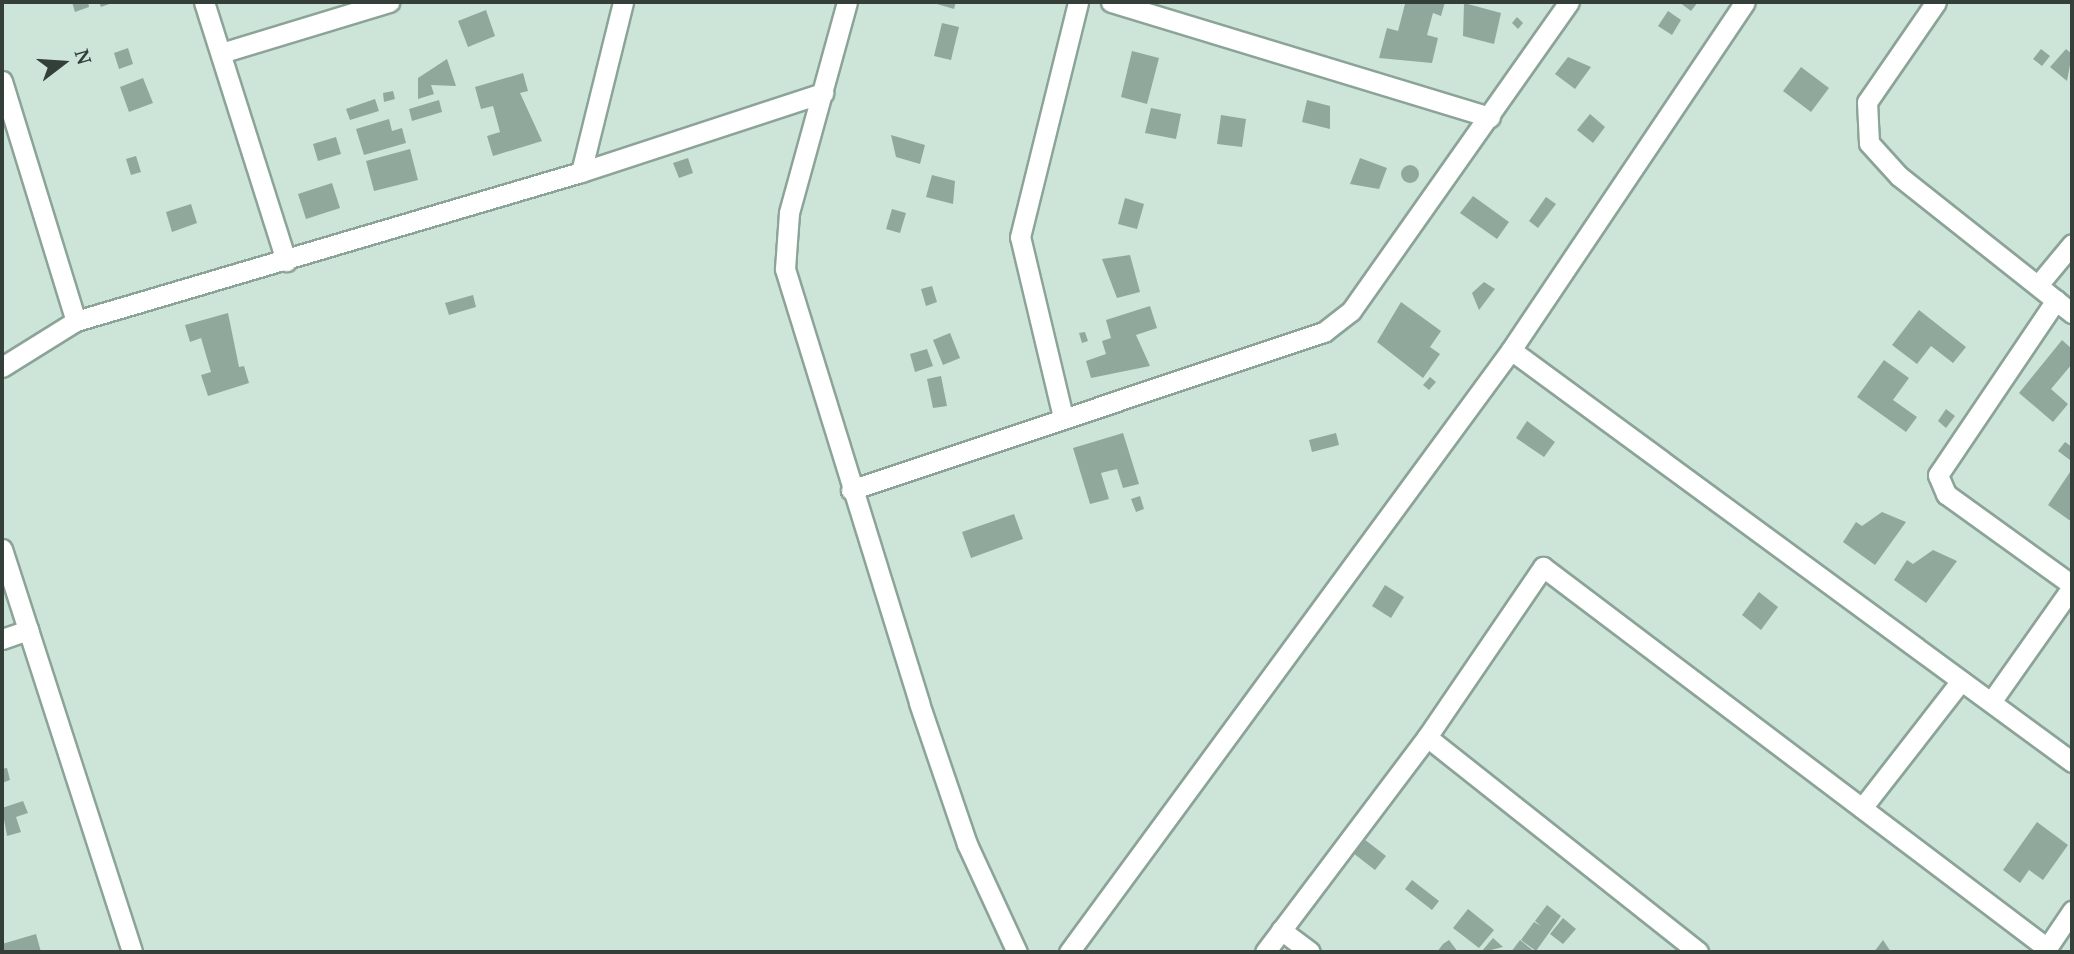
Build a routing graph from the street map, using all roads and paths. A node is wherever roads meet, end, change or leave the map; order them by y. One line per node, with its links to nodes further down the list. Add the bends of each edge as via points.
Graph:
1 (204, 2): 10 (street)
2 (389, 2): 10 (street)
3 (623, 2): 14 (street)
4 (847, 2): 12 (street)
5 (1078, 2): 23 (street, via 1020,237)
6 (1111, 2): 13 (street)
7 (1569, 2): 13 (street)
8 (1745, 2): 21 (street)
9 (1936, 2): 17 (street, via 1867,102 1869,143 1899,176)
10 (221, 54): 16 (street)
11 (2, 81): 20 (street)
12 (823, 93): 14 (street); 24 (street, via 782,249)
13 (1490, 117): 23 (street, via 1351,311 1324,332)
14 (581, 172): 16 (street)
15 (2072, 244): 17 (street)
16 (286, 261): 20 (street)
17 (2038, 285): 18 (street)
18 (2056, 300): 19 (street); 26 (street, via 1938,475 1946,494)
19 (2072, 313)
20 (76, 321): 22 (street)
21 (1511, 350): 29 (street); 39 (street)
22 (2, 367)
23 (1063, 417): 24 (street)
24 (850, 491): 38 (street, via 967,844)
25 (2, 549): 27 (street)
26 (2072, 586): 30 (street)
27 (28, 630): 28 (street); 37 (street)
28 (2, 639)
29 (1961, 681): 30 (street); 33 (street)
30 (1991, 702): 32 (street)
31 (1427, 737): 33 (street, via 1543,567); 35 (street); 42 (street)
32 (2072, 762)
33 (1862, 808): 36 (street)
34 (2072, 911): 36 (street)
35 (1281, 930): 40 (street); 41 (street)
36 (2050, 950)
37 (132, 952)
38 (1017, 952)
39 (1069, 952)
40 (1265, 952)
41 (1310, 952)
42 (1698, 952)

